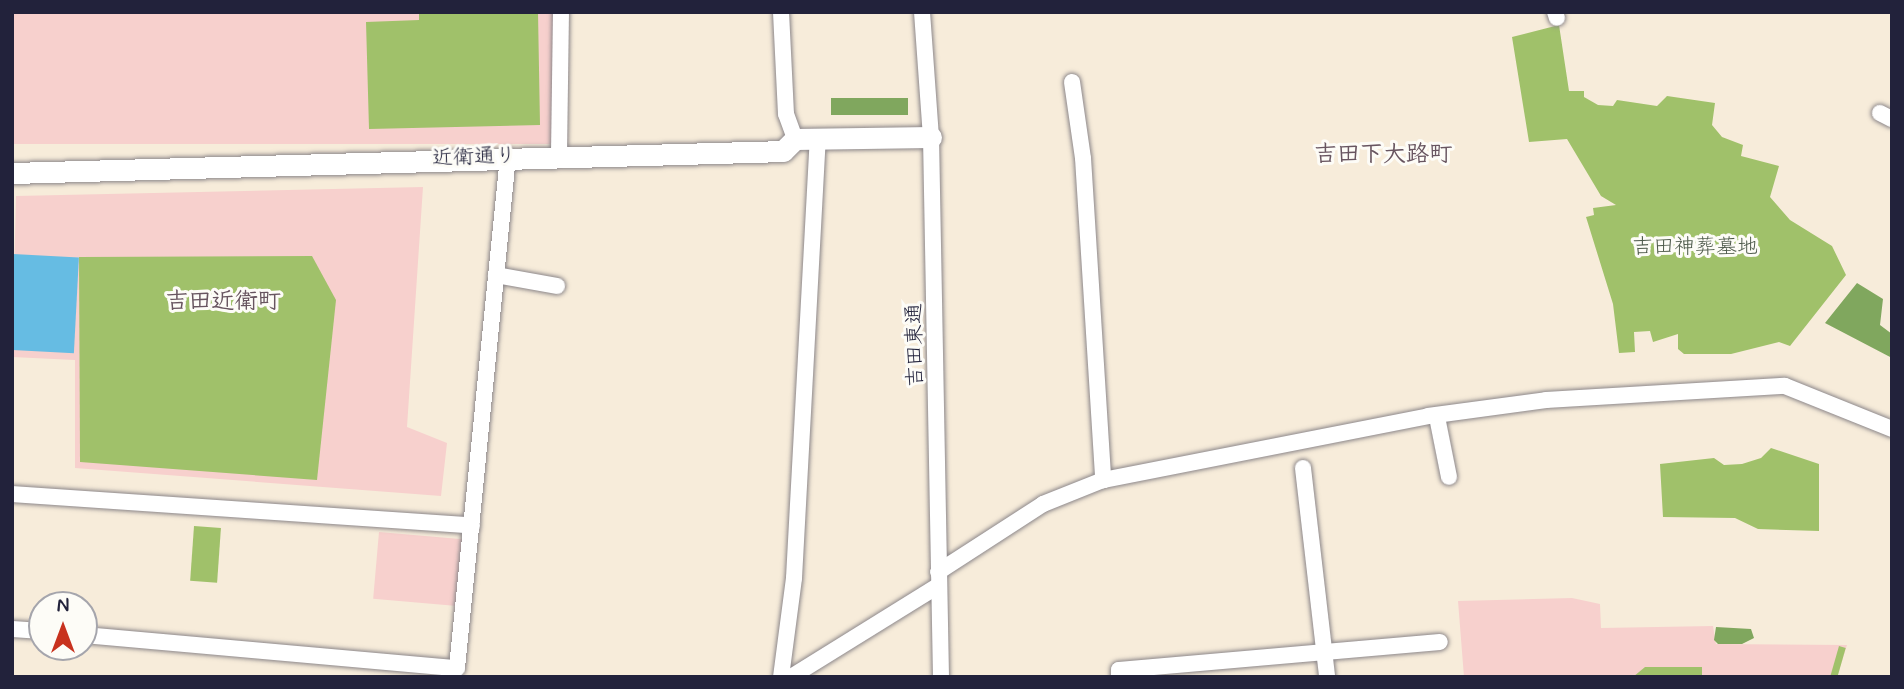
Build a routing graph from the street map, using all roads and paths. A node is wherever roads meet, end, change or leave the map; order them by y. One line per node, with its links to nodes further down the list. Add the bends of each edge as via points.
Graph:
1 (561, 12): 8 (street)
2 (781, 12): 6 (street, via 786,114)
3 (922, 12): 5 (street, 吉田東通)
4 (1072, 82): 17 (street, via 1083,158)
5 (931, 137): 7 (street, 近衛通り); 20 (street, 吉田東通)
6 (795, 139): 7 (street, 近衛通り); 8 (street, 近衛通り, via 783,151)
7 (818, 139): 24 (street, via 794,578)
8 (559, 154): 9 (street, 近衛通り)
9 (508, 156): 10 (street, 近衛通り); 11 (street)
10 (12, 173)
11 (496, 275): 12 (street); 19 (street)
12 (556, 286)
13 (1437, 417): 14 (street, via 1546,400 1785,386); 16 (street); 17 (street)
14 (1892, 429)
15 (1303, 468): 23 (street)
16 (1449, 477)
17 (1103, 480): 20 (street, via 1043,504)
18 (12, 494): 19 (street)
19 (472, 525): 21 (street, via 457,668)
20 (938, 579): 25 (street); 26 (street, 吉田東通)
21 (98, 636)
22 (1440, 642): 23 (street)
23 (1324, 652): 27 (street, via 1119,670); 28 (street)
24 (782, 677)
25 (791, 677)
26 (941, 677)
27 (1119, 677)
28 (1327, 677)

